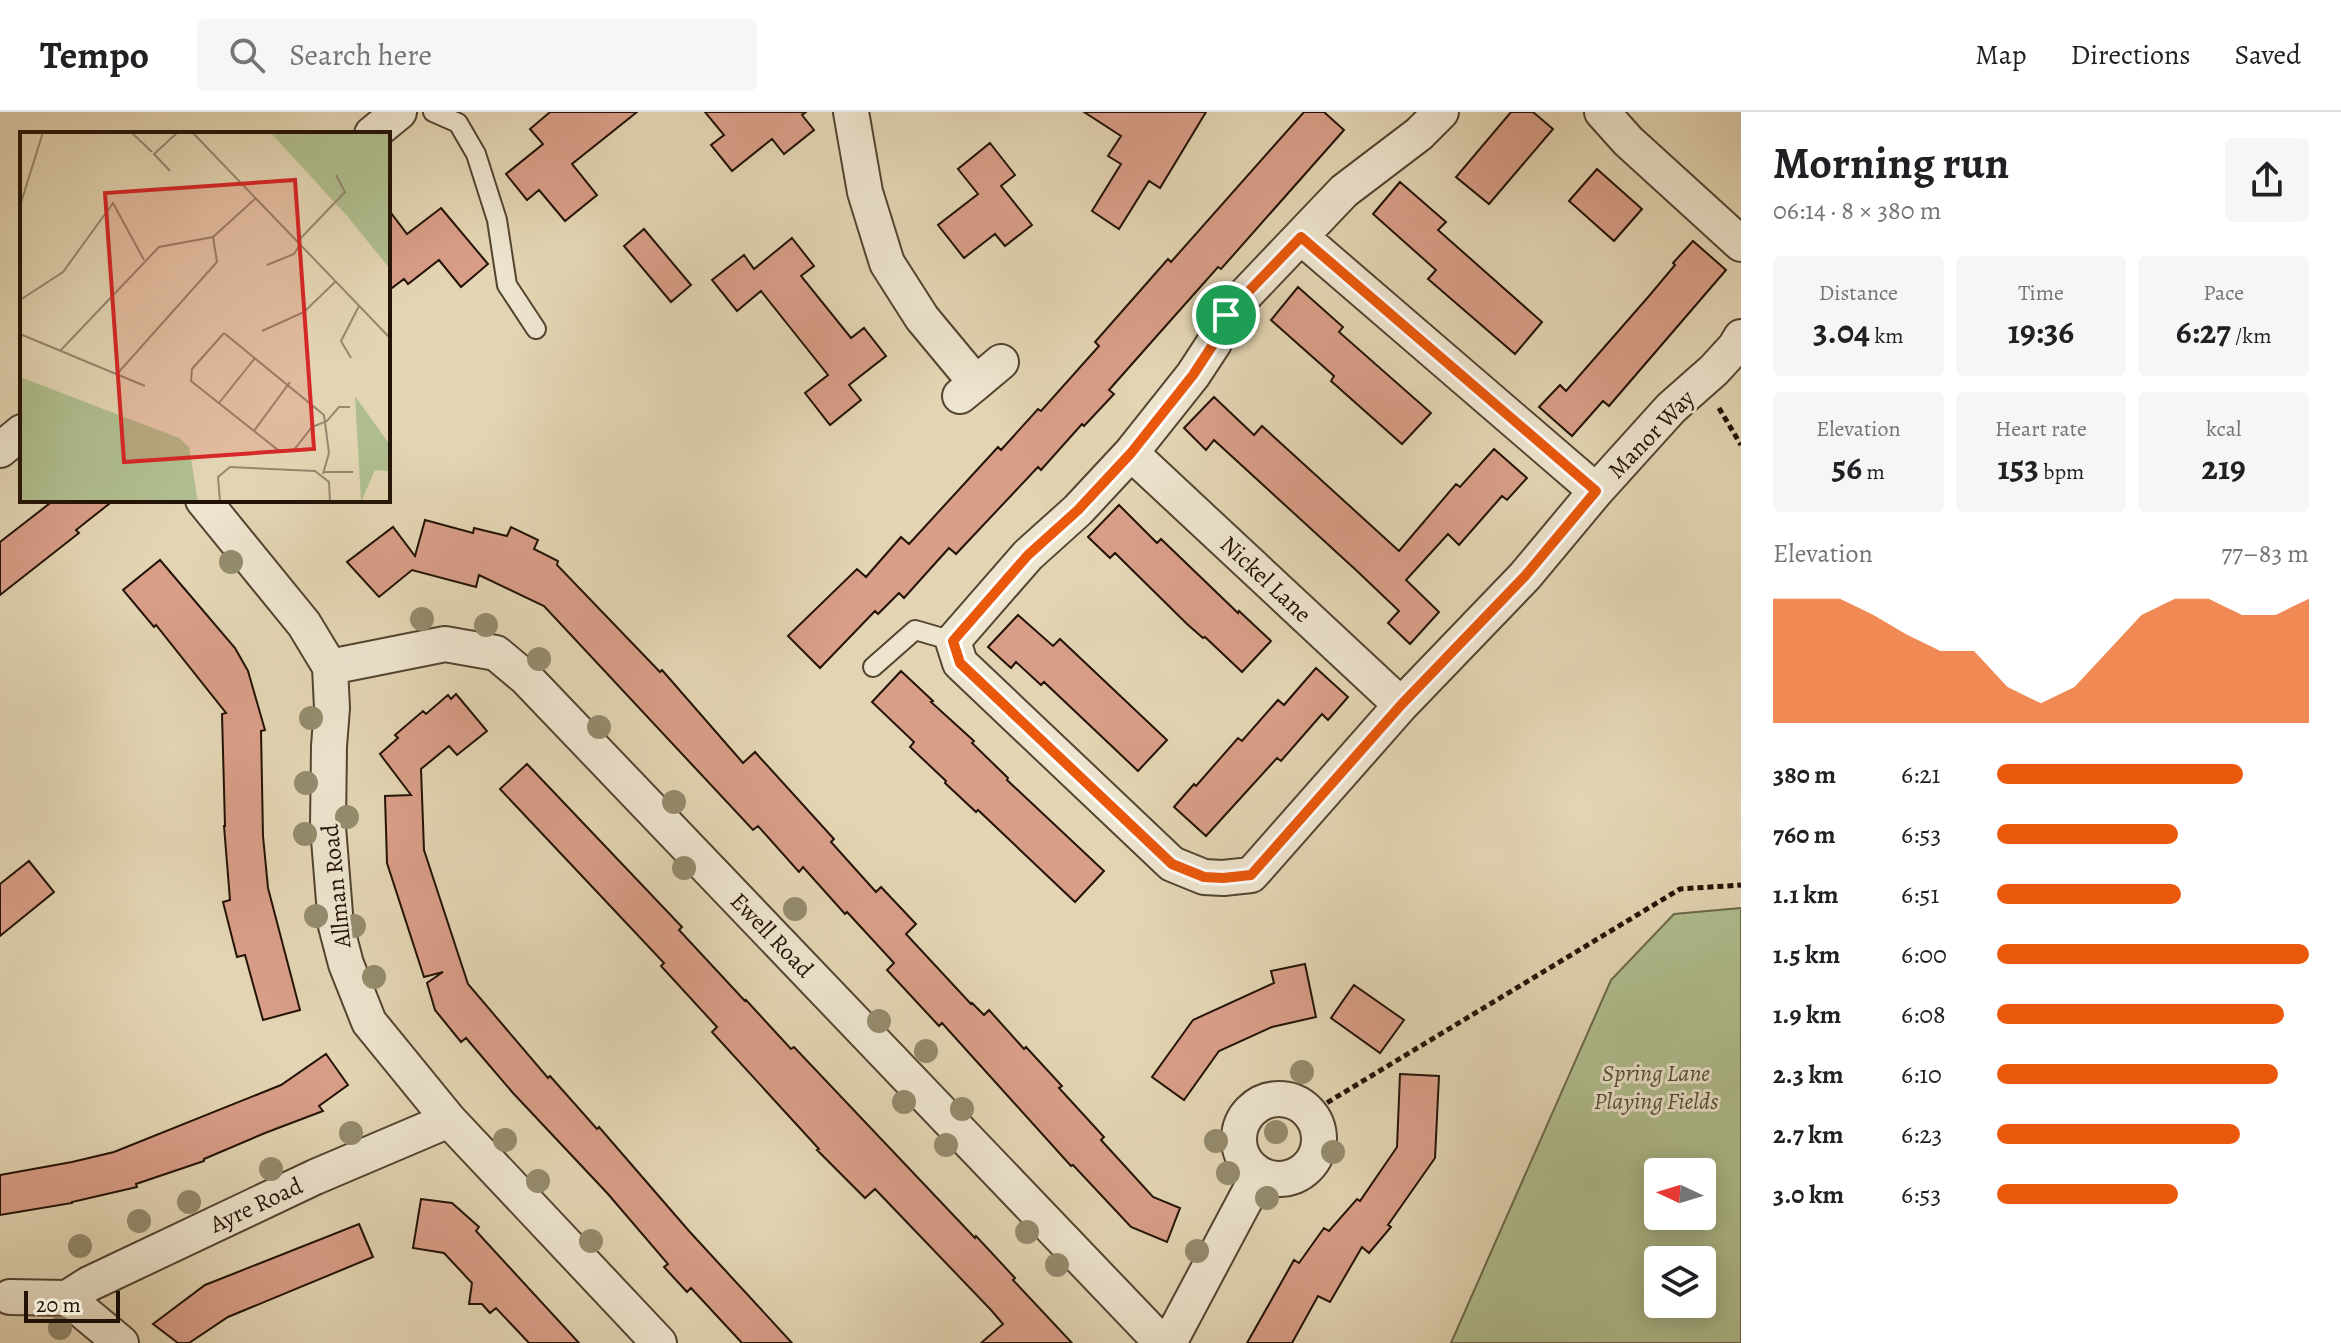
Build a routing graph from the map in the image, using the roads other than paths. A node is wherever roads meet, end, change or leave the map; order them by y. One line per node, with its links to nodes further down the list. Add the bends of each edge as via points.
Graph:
1 (433, 112): 7 (lane, via 458,123 476,154 497,220 507,285)
2 (851, 112): 9 (street, via 865,192 887,263 922,318)
3 (1441, 112): 5 (street, via 1344,191)
4 (1602, 112): 6 (street)
5 (1301, 237): 12 (street, via 1226,315 1193,375); 13 (street)
6 (1741, 244)
7 (536, 329)
8 (1741, 337): 13 (street, Manor Way)
9 (979, 380)
10 (20, 434): 11 (street)
11 (0, 450)
12 (1131, 453): 15 (street, via 1028,555); 18 (street, Nickel Lane)
13 (1596, 491): 18 (street, Manor Way, via 1525,576)
14 (205, 502): 16 (street, Allman Road, via 304,624)
15 (953, 641): 17 (lane, via 915,630); 18 (street, Manor Way, via 960,663 1172,864 1204,877 1251,875)
16 (330, 667): 19 (street, Allman Road, via 328,827 339,939 369,1022); 25 (street, Ewell Road, via 445,644 496,653 526,678)
17 (873, 667)
18 (1401, 705)
19 (449, 1120): 22 (street, Ayre Road, via 301,1183); 24 (street, Allman Road)
20 (1259, 1174): 20 (street, via 1277,1180 1297,1176 1314,1160 1319,1136 1310,1113 1300,1105 1282,1099 1260,1103 1245,1117 1239,1140 1246,1162); 26 (street)
21 (10, 1297): 22 (street)
22 (67, 1298): 23 (street)
23 (121, 1343)
24 (659, 1343)
25 (1162, 1343)
26 (1169, 1343)

